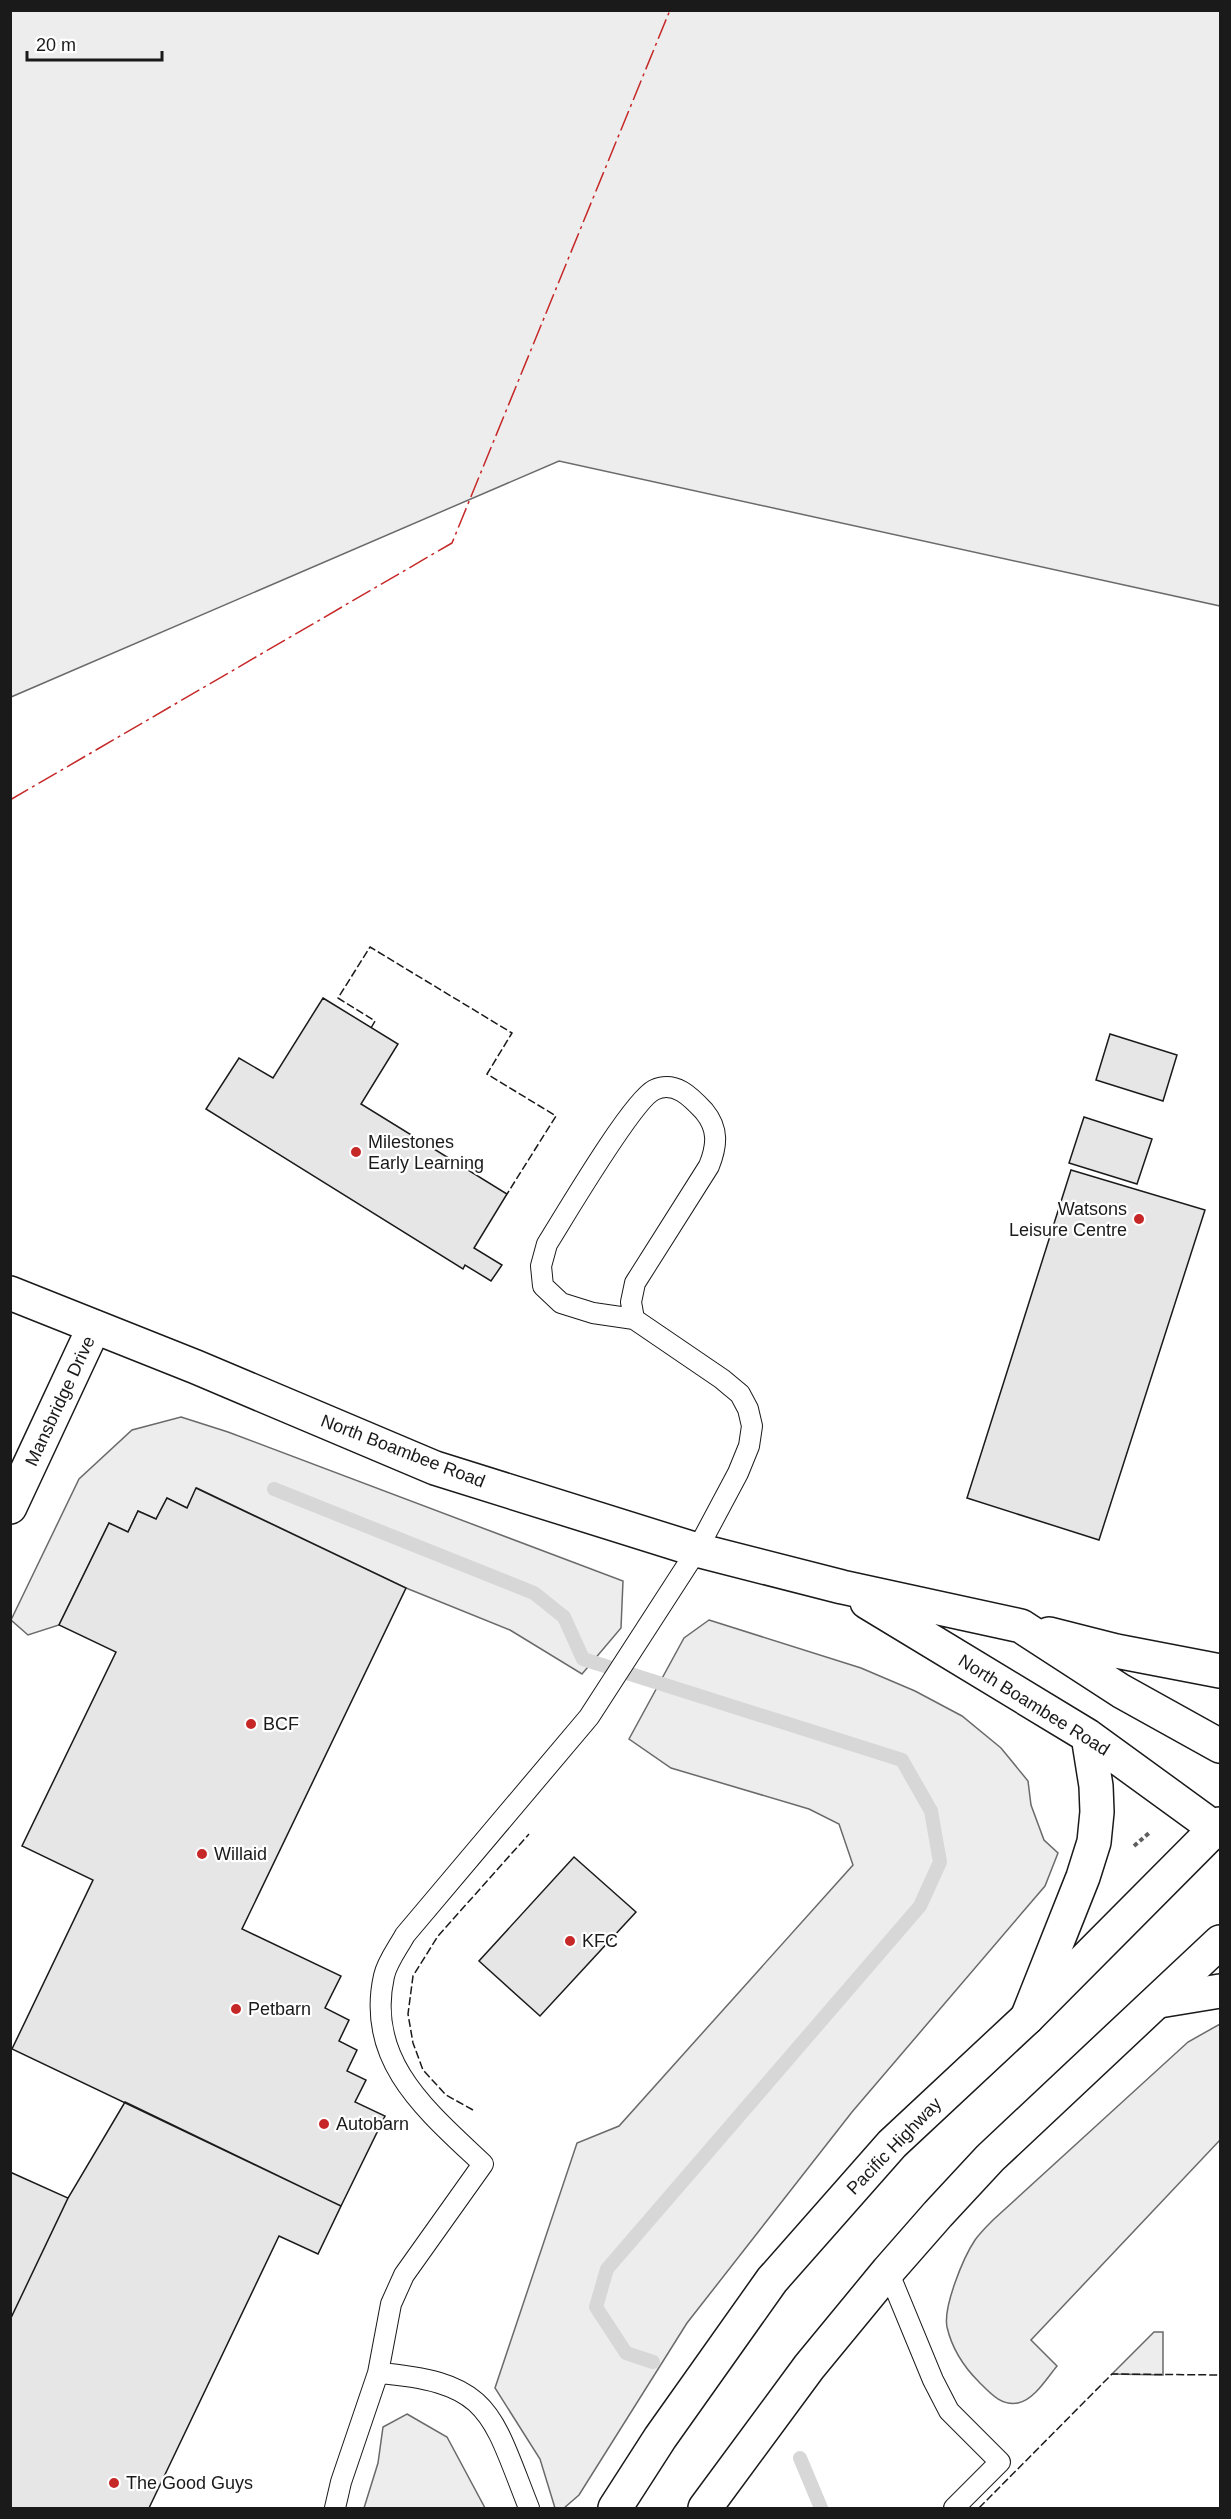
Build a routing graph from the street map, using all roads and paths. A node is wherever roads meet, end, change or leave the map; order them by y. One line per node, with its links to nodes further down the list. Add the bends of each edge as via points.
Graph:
1 (10, 1293): 3 (main road, North Boambee Road)
2 (634, 1319): 2 (lane, via 561,1303 543,1286 541,1266 547,1244 632,1112 653,1090 669,1087 688,1093 708,1116 715,1131 716,1149 635,1283 631,1302); 5 (lane, via 722,1379 740,1394 748,1409 752,1426 749,1446)
3 (94, 1327): 4 (main road, Mansbridge Drive); 5 (main road, North Boambee Road, via 435,1468)
4 (10, 1507)
5 (697, 1550): 6 (main road, North Boambee Road); 17 (lane, via 600,1701 554,1761 405,1935 384,1974 380,2015 387,2049 398,2074 428,2112 483,2164 404,2275 391,2304)
6 (842, 1587): 7 (main road, North Boambee Road); 9 (main road, North Boambee Road)
7 (1021, 1626): 8 (main road, via 1116,1652); 10 (main road, North Boambee Road, via 1121,1691)
8 (1221, 1671)
9 (1088, 1736): 11 (main road, North Boambee Road); 15 (main road, via 1096,1786 1094,1842)
10 (1221, 1746)
11 (1219, 1828): 15 (main road, Pacific Highway)
12 (1221, 1942): 14 (main road)
13 (1221, 1991): 14 (main road)
14 (1158, 2001): 16 (main road, via 990,2158)
15 (1027, 2018): 20 (main road, Pacific Highway, via 892,2144 772,2280)
16 (888, 2271): 21 (main road, via 809,2367); 22 (lane, via 949,2411 1000,2462)
17 (378, 2373): 18 (lane); 19 (lane, via 431,2379 466,2393 481,2404 502,2442)
18 (335, 2508)
19 (529, 2508)
20 (615, 2508)
21 (705, 2508)
22 (954, 2508)

